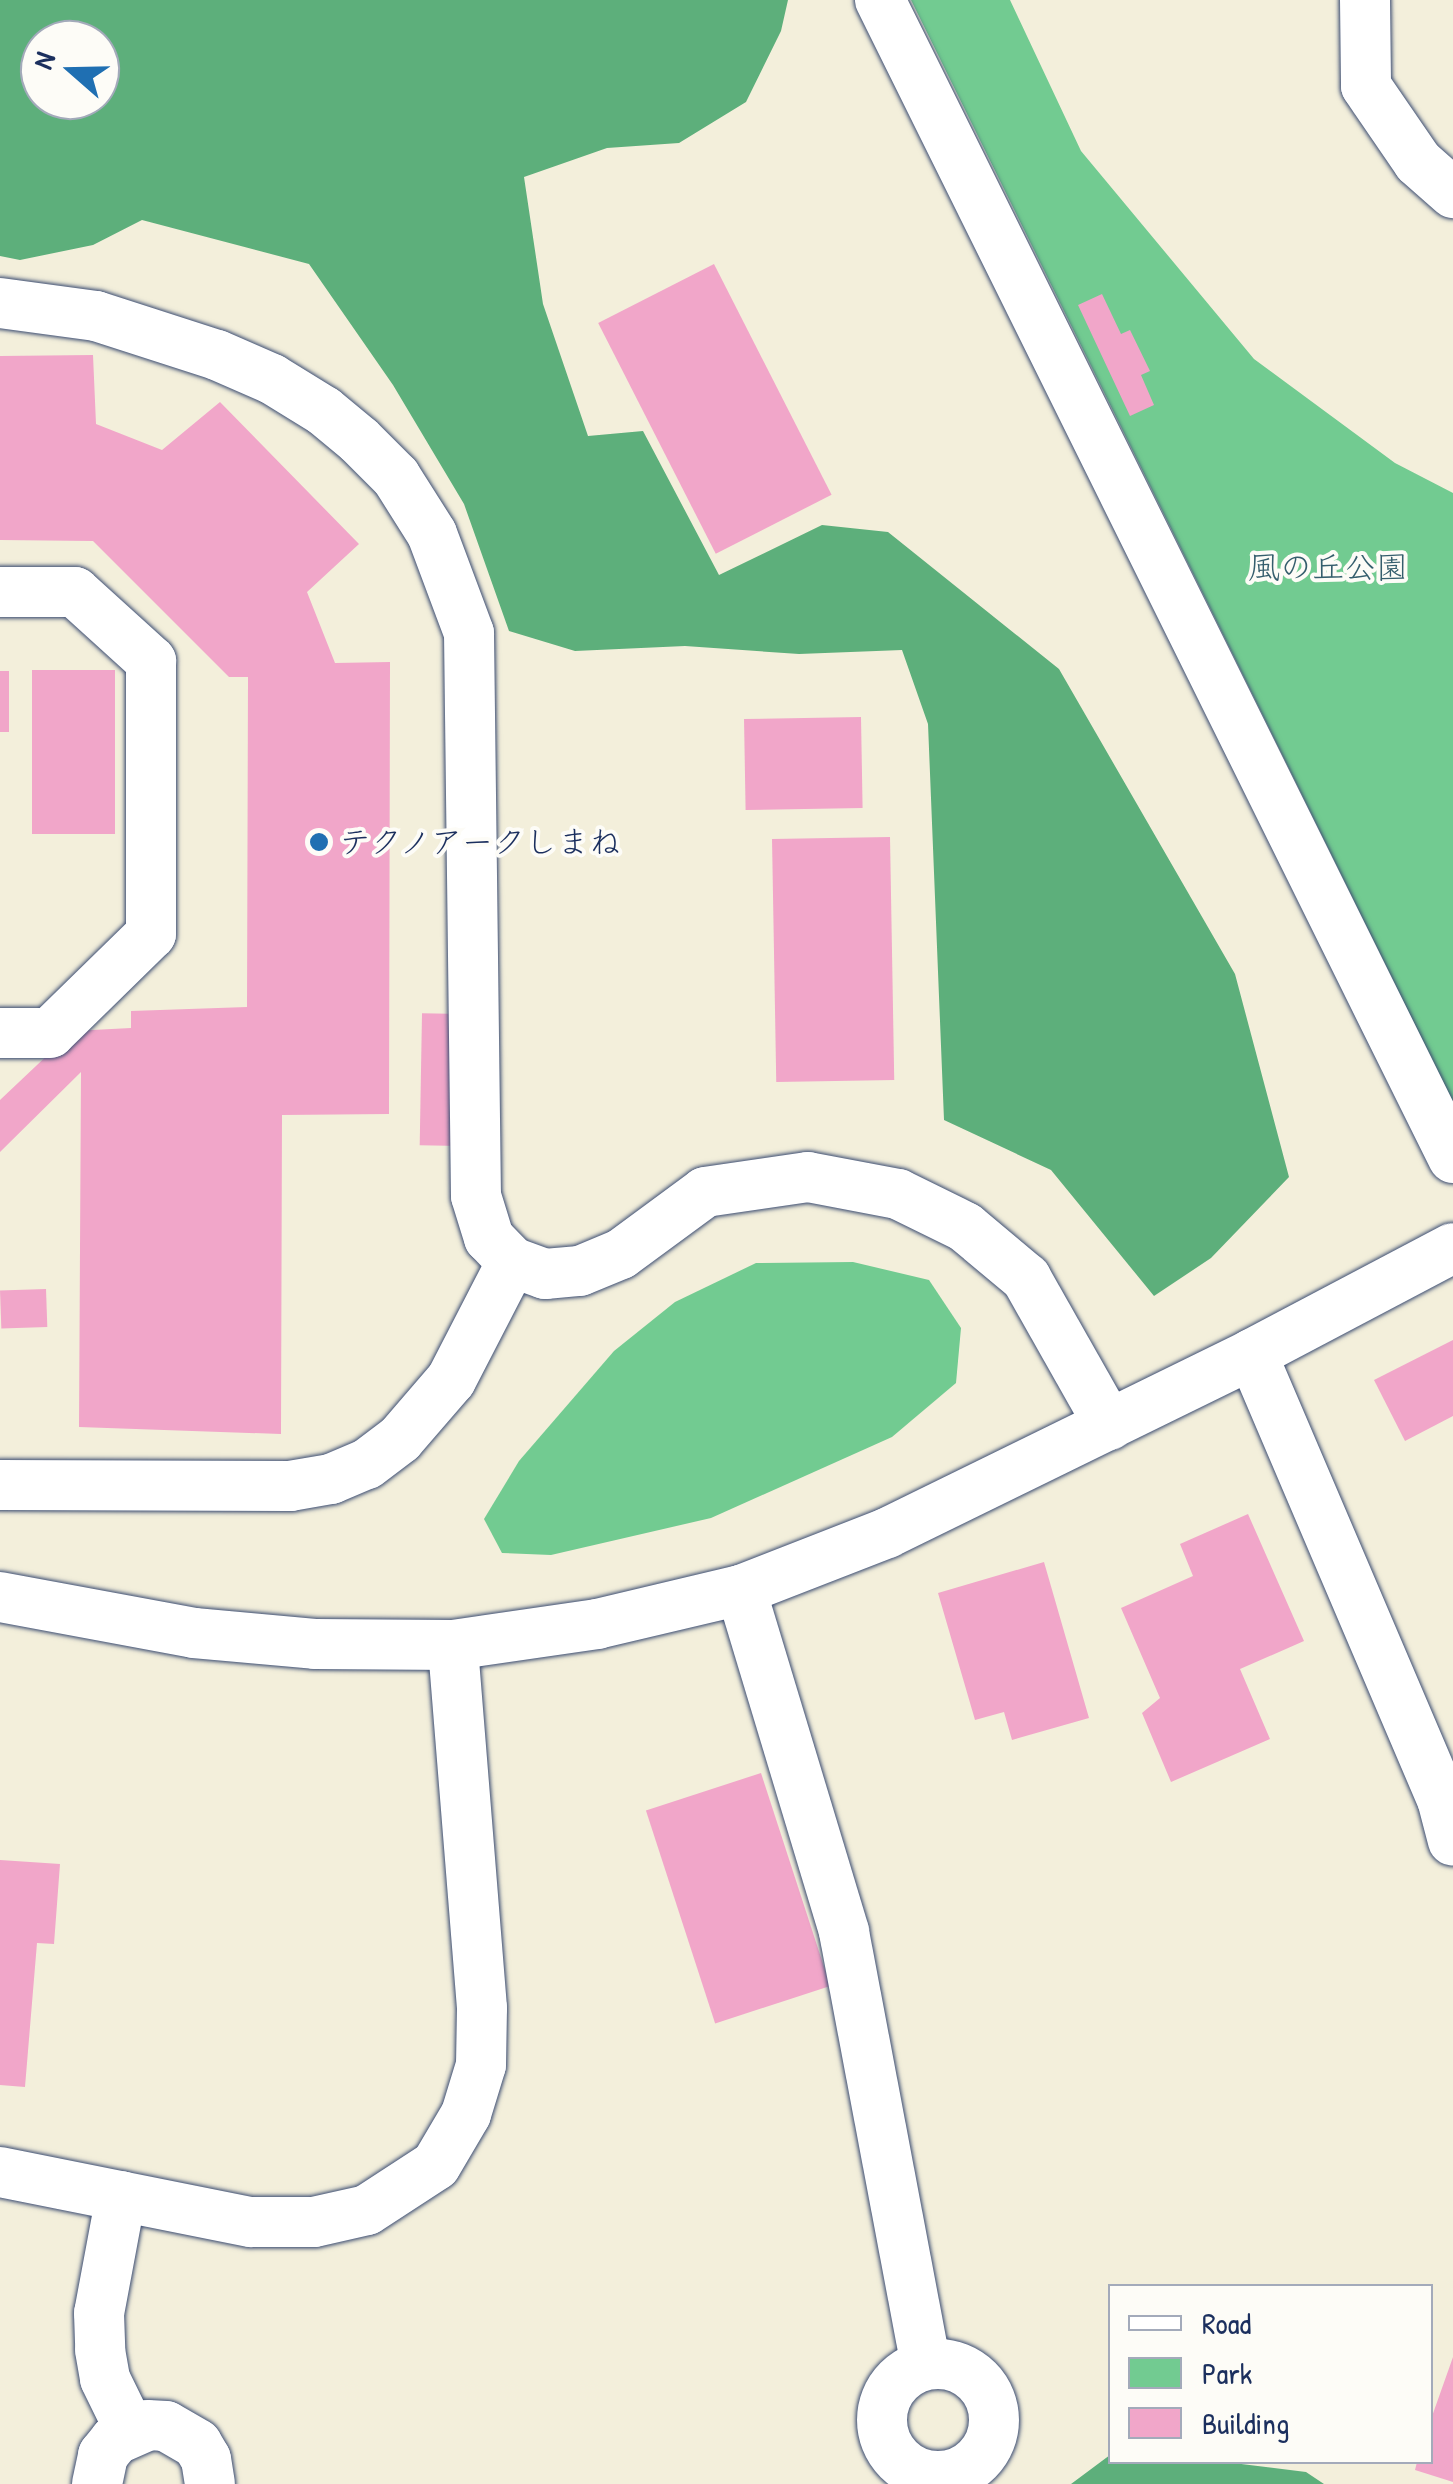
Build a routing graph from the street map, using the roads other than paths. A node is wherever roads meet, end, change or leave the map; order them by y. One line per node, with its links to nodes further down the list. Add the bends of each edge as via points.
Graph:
1 (880, 0): 7 (street)
2 (1365, 0): 3 (street, via 1366,86 1418,162)
3 (1453, 193)
4 (0, 302): 9 (street, via 96,316 272,379 359,440 396,477 432,534 469,634 476,1196 488,1238)
5 (0, 592): 6 (street, via 74,592 151,661 151,934 50,1033)
6 (0, 1034)
7 (1453, 1158)
8 (1453, 1248): 10 (street)
9 (512, 1262): 11 (street, via 545,1274 580,1271 620,1254 705,1192 808,1177 898,1194 966,1227 1026,1278); 12 (street, via 428,1411 389,1447 349,1471 290,1486)
10 (1252, 1354): 11 (street); 16 (street, via 1442,1798)
11 (1109, 1425): 13 (street, via 887,1532)
12 (0, 1484)
13 (741, 1590): 15 (street, via 597,1624); 19 (street, via 844,1932)
14 (0, 1597): 15 (street, via 194,1633 315,1644)
15 (453, 1645): 18 (street, via 481,2066 466,2114 436,2165 367,2210 314,2222 251,2222)
16 (1453, 1841)
17 (0, 2172): 18 (street)
18 (121, 2196): 20 (street, via 98,2313 105,2379)
19 (926, 2364)
20 (130, 2430): 21 (street, via 103,2455); 22 (street, via 148,2425 182,2432 206,2459)
21 (97, 2484)
22 (210, 2484)

